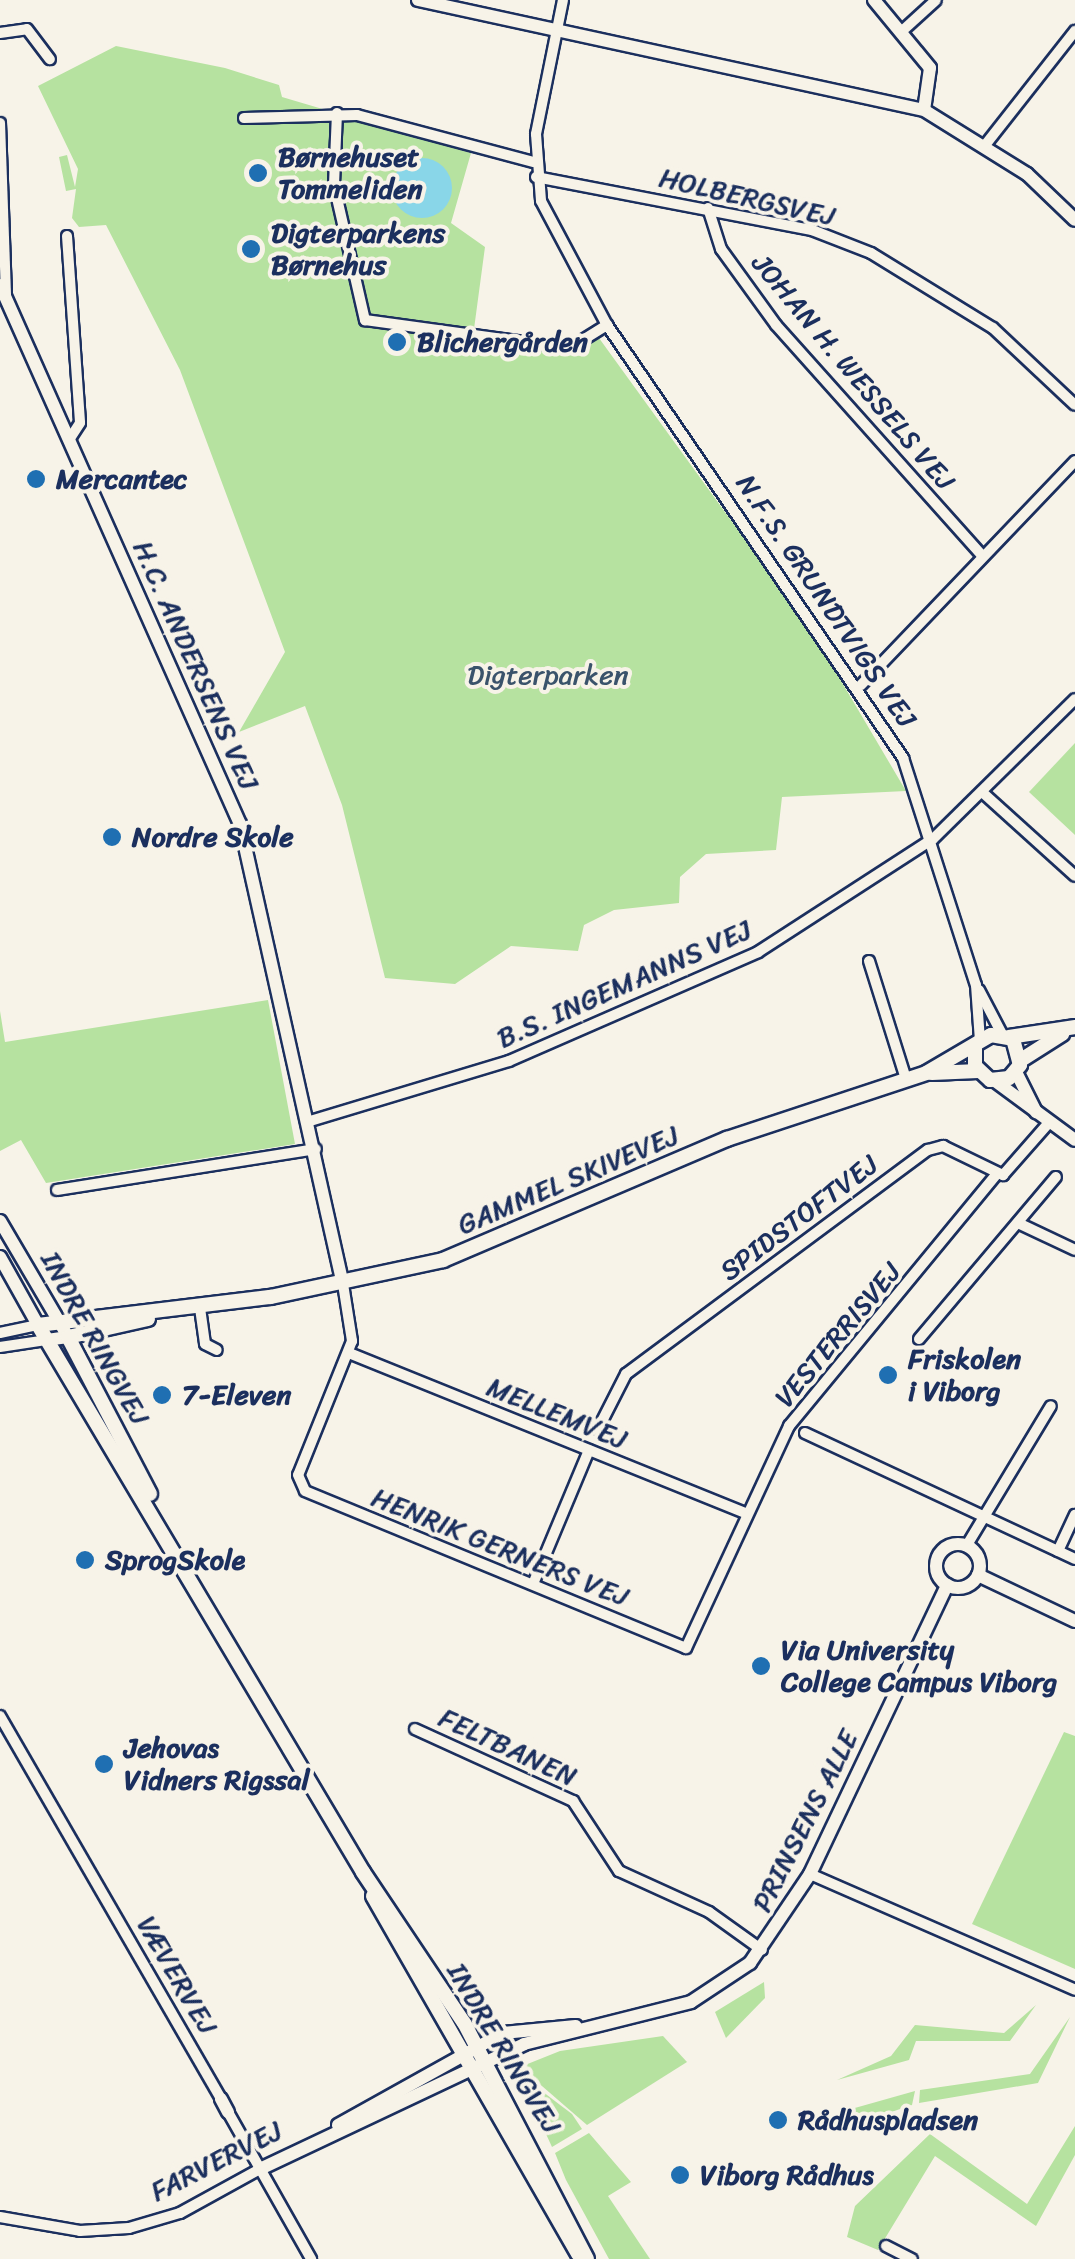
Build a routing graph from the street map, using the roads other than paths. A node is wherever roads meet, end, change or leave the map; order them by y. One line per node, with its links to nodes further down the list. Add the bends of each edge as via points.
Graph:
1 (418, 0): 5 (street)
2 (563, 0): 5 (street, N.F.S. GRUNDTVIGS VEJ)
3 (874, 0): 8 (street)
4 (936, 0): 8 (street)
5 (556, 28): 10 (street); 15 (street, N.F.S. GRUNDTVIGS VEJ)
6 (1075, 31): 14 (street)
7 (0, 32): 9 (street, via 27,28)
8 (900, 32): 10 (street, via 934,76)
9 (50, 59)
10 (924, 110): 14 (street)
11 (338, 113): 12 (street); 15 (street); 21 (street, via 334,185 365,320 570,348)
12 (244, 118)
13 (0, 123): 20 (street, H.C. ANDERSENS VEJ)
14 (986, 144): 18 (street)
15 (534, 162): 16 (street, N.F.S. GRUNDTVIGS VEJ)
16 (536, 177): 17 (street, HOLBERGSVEJ); 21 (street, N.F.S. GRUNDTVIGS VEJ, via 559,243)
17 (708, 208): 22 (street, HOLBERGSVEJ, via 812,230 934,285); 25 (street, JOHAN H. WESSELS VEJ, via 721,249 776,325)
18 (1075, 220)
19 (67, 236): 23 (street, via 80,423)
20 (3, 291): 23 (street, H.C. ANDERSENS VEJ)
21 (607, 325): 26 (street, N.F.S. GRUNDTVIGS VEJ)
22 (1075, 405)
23 (69, 440): 41 (street, H.C. ANDERSENS VEJ, via 240,824)
24 (1075, 461): 25 (street)
25 (982, 555): 26 (street)
26 (862, 685): 29 (street, N.F.S. GRUNDTVIGS VEJ, via 903,758)
27 (1075, 699): 28 (street, B.S. INGEMANNS VEJ)
28 (982, 792): 29 (street, B.S. INGEMANNS VEJ); 30 (street)
29 (933, 839): 32 (street, N.F.S. GRUNDTVIGS VEJ); 41 (street, B.S. INGEMANNS VEJ, via 758,952 635,1010 509,1061)
30 (1075, 876)
31 (869, 961): 39 (street)
32 (976, 985): 34 (street, N.F.S. GRUNDTVIGS VEJ); 35 (street, N.F.S. GRUNDTVIGS VEJ)
33 (1075, 1028): 34 (main road); 36 (main road)
34 (1006, 1036): 35 (main road, GAMMEL SKIVEVEJ); 36 (main road)
35 (978, 1044): 37 (main road); 38 (main road, GAMMEL SKIVEVEJ)
36 (1018, 1066): 40 (main road); 42 (street)
37 (978, 1072): 38 (main road, GAMMEL SKIVEVEJ); 40 (main road)
38 (926, 1073): 39 (main road, GAMMEL SKIVEVEJ)
39 (906, 1079): 52 (main road, GAMMEL SKIVEVEJ, via 727,1139 486,1246)
40 (995, 1081): 42 (street)
41 (310, 1121): 44 (street, H.C. ANDERSENS VEJ)
42 (1047, 1125): 43 (street); 45 (street)
43 (1075, 1140)
44 (316, 1149): 47 (street); 52 (street, H.C. ANDERSENS VEJ)
45 (996, 1175): 65 (street, SPIDSTOFTVEJ, via 948,1148 928,1150 626,1374); 68 (street, VESTERRISVEJ, via 789,1426)
46 (1056, 1177): 49 (street)
47 (57, 1190)
48 (0, 1222): 55 (street, INDRE RINGVEJ)
49 (1018, 1223): 50 (street); 59 (street)
50 (1075, 1250)
51 (0, 1257): 56 (street, INDRE RINGVEJ)
52 (343, 1284): 53 (main road, GAMMEL SKIVEVEJ); 63 (street)
53 (200, 1308): 54 (main road, GAMMEL SKIVEVEJ); 62 (street, via 205,1344)
54 (183, 1310): 55 (main road, GAMMEL SKIVEVEJ); 58 (main road, GAMMEL SKIVEVEJ)
55 (60, 1321): 56 (main road, GAMMEL SKIVEVEJ); 58 (street, INDRE RINGVEJ)
56 (38, 1325): 57 (street, GAMMEL SKIVEVEJ); 60 (main road, INDRE RINGVEJ)
57 (0, 1333)
58 (68, 1337): 60 (street, GAMMEL SKIVEVEJ); 71 (main road, INDRE RINGVEJ)
59 (919, 1339)
60 (47, 1340): 61 (street, GAMMEL SKIVEVEJ); 71 (main road, INDRE RINGVEJ)
61 (0, 1347)
62 (218, 1350)
63 (349, 1353): 67 (street, MELLEMVEJ); 76 (street, HENRIK GERNERS VEJ, via 299,1484)
64 (1052, 1406): 69 (street)
65 (598, 1429)
66 (805, 1433): 69 (street)
67 (588, 1450): 68 (street, MELLEMVEJ); 76 (street)
68 (748, 1514): 79 (street, VESTERRISVEJ)
69 (983, 1515): 72 (street); 73 (street)
70 (1074, 1518): 73 (street)
71 (170, 1535): 82 (main road, INDRE RINGVEJ)
72 (967, 1545): 75 (street); 77 (street, PRINSENS ALLE, via 938,1556)
73 (1058, 1552): 74 (street)
74 (1075, 1559)
75 (978, 1576): 77 (street); 78 (street)
76 (532, 1584): 79 (street, HENRIK GERNERS VEJ)
77 (947, 1585): 83 (street, PRINSENS ALLE)
78 (1075, 1621)
79 (686, 1648)
80 (0, 1716): 92 (street, VÆVERVEJ)
81 (415, 1730): 84 (street, FELTBANEN, via 573,1801 619,1870 709,1912)
82 (363, 1872): 87 (main road, INDRE RINGVEJ); 88 (main road, INDRE RINGVEJ)
83 (810, 1874): 84 (street, PRINSENS ALLE); 85 (street)
84 (762, 1950): 86 (street, PRINSENS ALLE, via 691,2002)
85 (1075, 1990)
86 (584, 2027): 87 (street, PRINSENS ALLE, via 538,2024); 89 (street, PRINSENS ALLE)
87 (476, 2045): 88 (street, PRINSENS ALLE); 89 (main road, INDRE RINGVEJ)
88 (458, 2052): 90 (main road, INDRE RINGVEJ); 91 (street, FARVERVEJ)
89 (485, 2062): 90 (street, PRINSENS ALLE); 96 (main road, INDRE RINGVEJ)
90 (467, 2068): 91 (street, FARVERVEJ); 96 (main road, INDRE RINGVEJ)
91 (333, 2129): 92 (street, FARVERVEJ)
92 (260, 2169): 93 (street, FARVERVEJ, via 180,2212 128,2228 80,2231); 95 (street, VÆVERVEJ)
93 (0, 2216)
94 (886, 2246): 97 (street)
95 (310, 2259)
96 (584, 2259)
97 (912, 2259)

